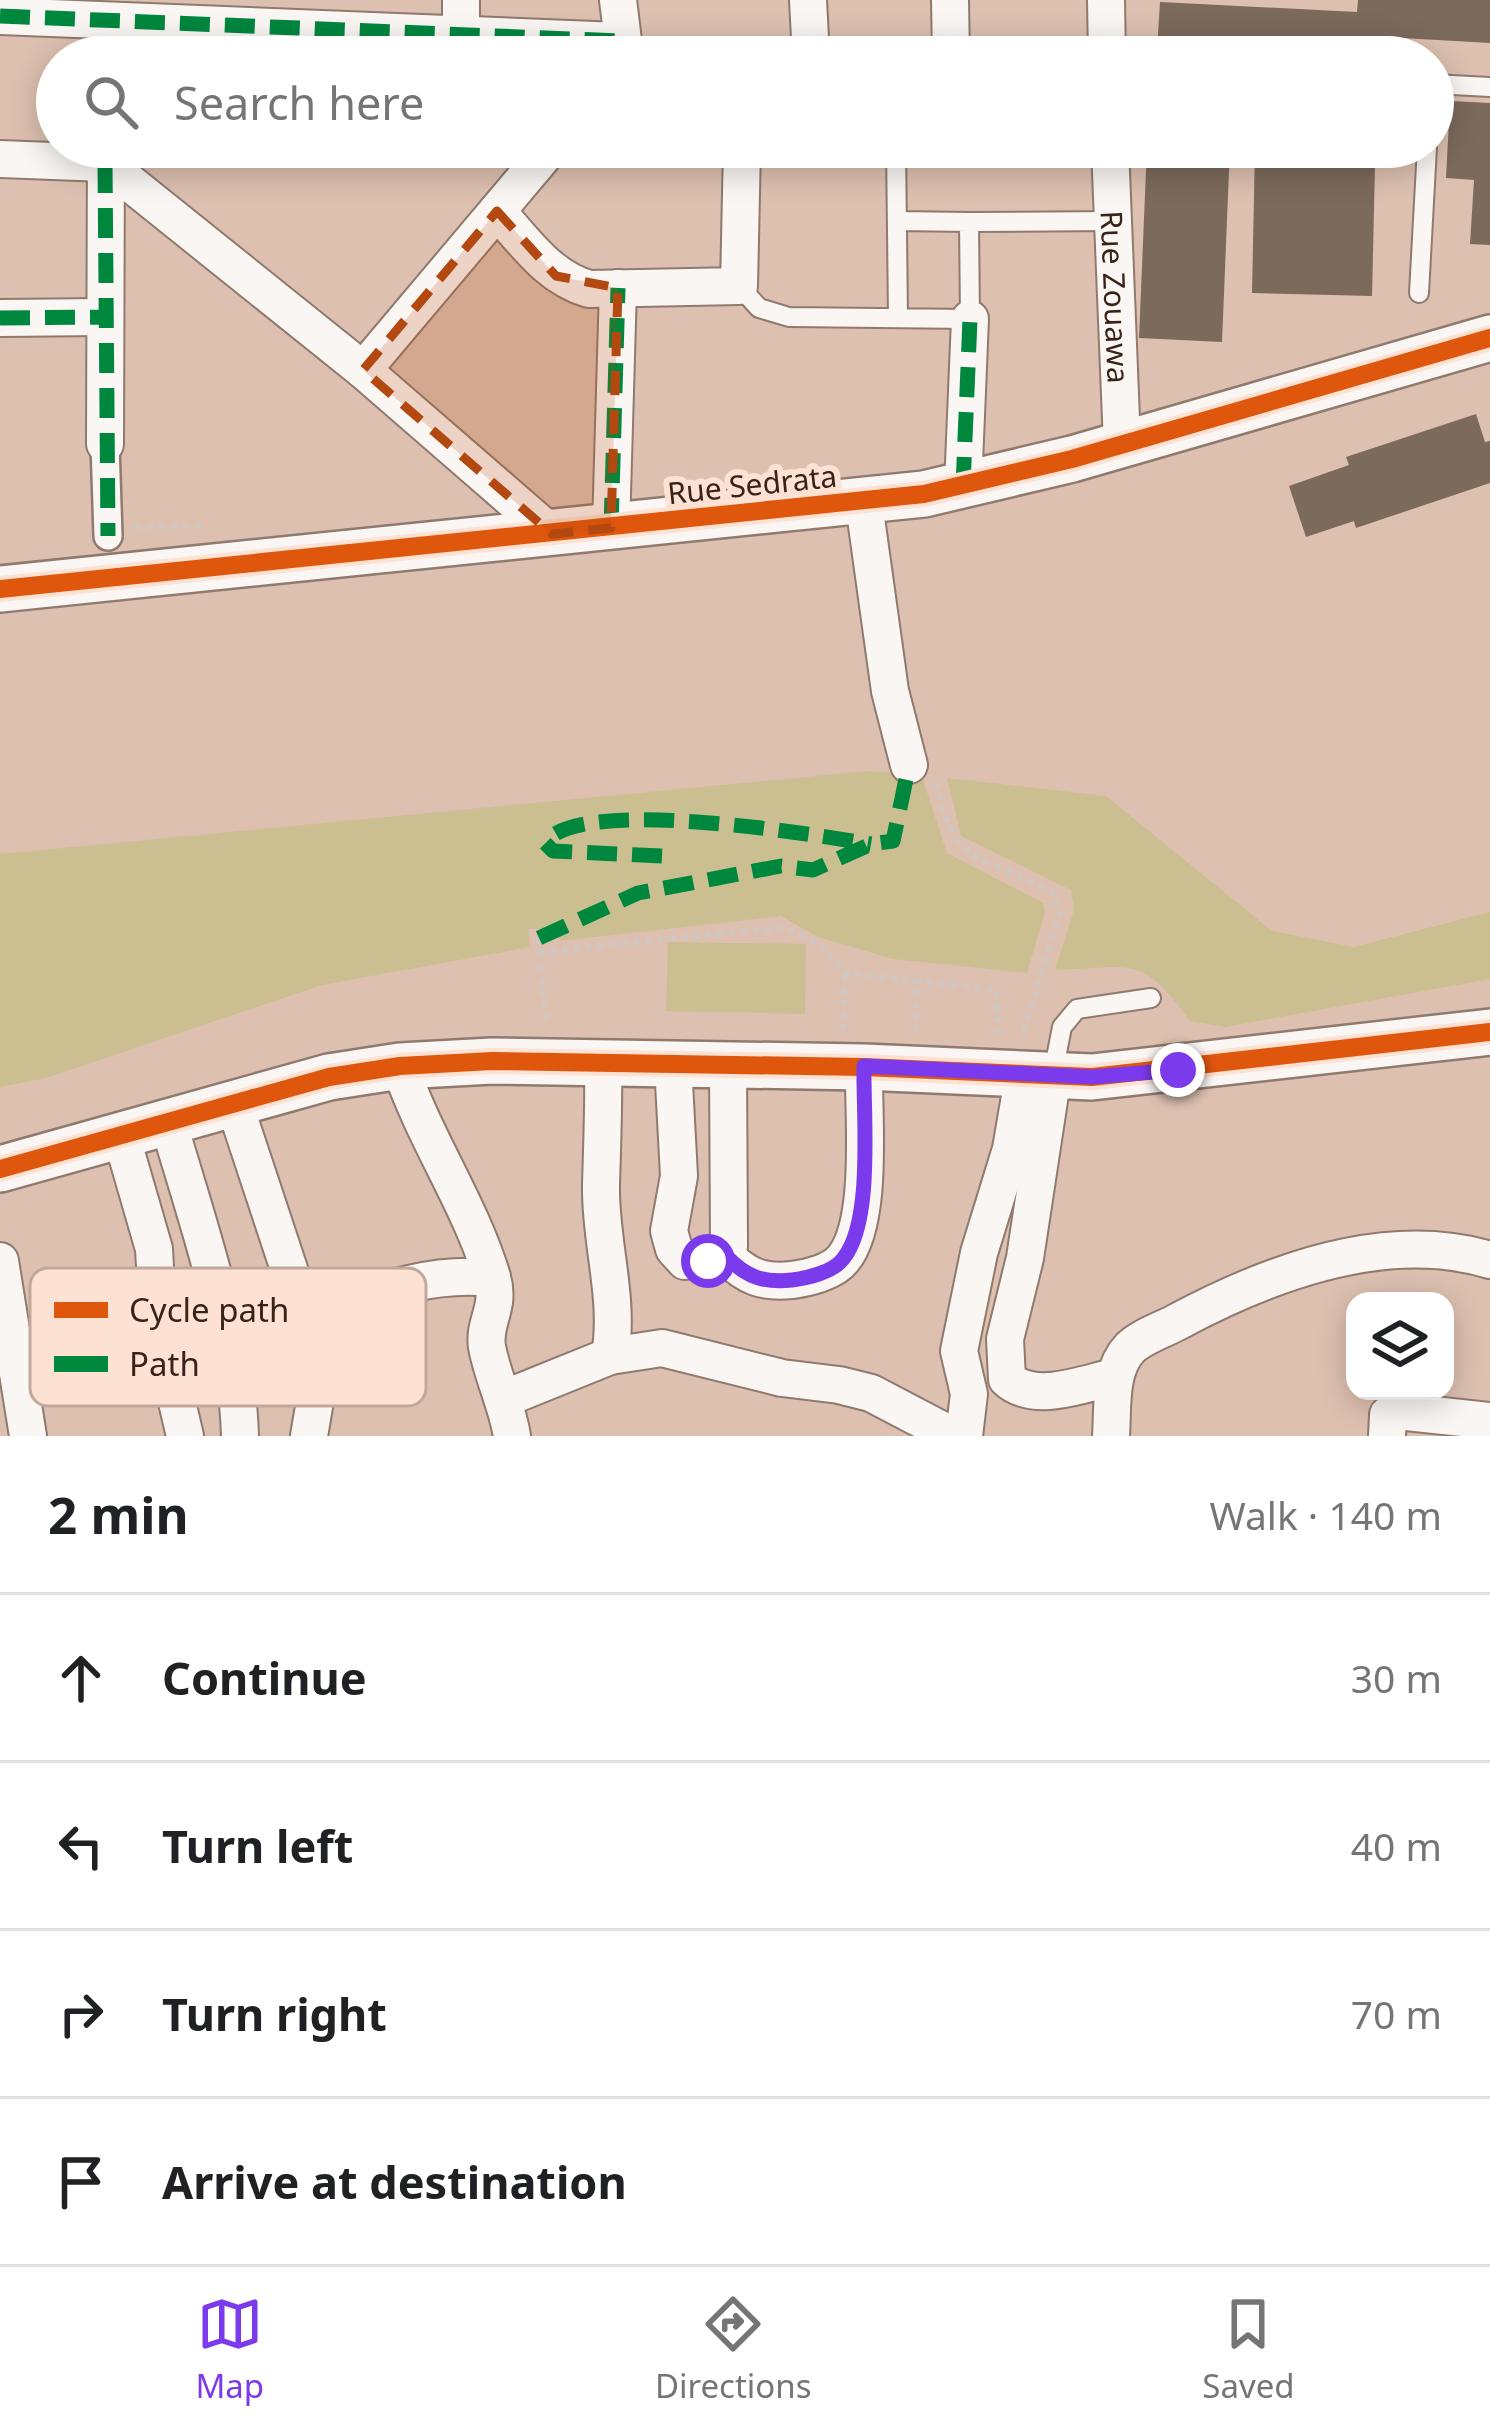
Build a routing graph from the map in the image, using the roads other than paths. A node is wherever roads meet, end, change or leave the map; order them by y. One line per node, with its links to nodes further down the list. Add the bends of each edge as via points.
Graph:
1 (461, 0): 10 (street)
2 (618, 0): 11 (street)
3 (808, 0): 12 (street)
4 (950, 0): 13 (street)
5 (1106, 0): 14 (street)
6 (0, 16): 8 (street)
7 (312, 16): 8 (street); 9 (street)
8 (112, 26)
9 (447, 36)
10 (461, 36)
11 (621, 36)
12 (810, 36)
13 (951, 36)
14 (1107, 36)
15 (1454, 85): 16 (lane)
16 (1490, 87)
17 (36, 158): 18 (street)
18 (0, 159)
19 (106, 168): 33 (street)
20 (122, 168): 38 (street)
21 (533, 168): 26 (street)
22 (742, 168): 30 (street)
23 (896, 168): 28 (lane)
24 (1111, 168): 27 (street, Rue Zouawa)
25 (1425, 168): 32 (lane)
26 (497, 211): 31 (street, via 556,276 589,289); 38 (street)
27 (1113, 220): 29 (lane); 40 (street, Rue Zouawa)
28 (897, 221): 29 (lane); 34 (lane)
29 (969, 222): 36 (lane)
30 (739, 286): 31 (street); 34 (lane, via 774,315)
31 (618, 288): 43 (street)
32 (1419, 292)
33 (104, 317): 35 (street); 39 (street)
34 (898, 317): 36 (lane)
35 (0, 318)
36 (970, 319): 41 (street)
37 (1490, 338): 40 (street, Rue Sedrata)
38 (363, 370): 44 (street)
39 (105, 444): 45 (street)
40 (1122, 444): 41 (street, Rue Sedrata)
41 (963, 487): 42 (street, Rue Sedrata)
42 (864, 504): 43 (street, Rue Sedrata); 47 (street, via 890,691)
43 (611, 528): 44 (street, Rue Sedrata)
44 (552, 534): 46 (street, Rue Sedrata)
45 (108, 536)
46 (0, 589)
47 (922, 774)
48 (1151, 998): 55 (lane, via 1077,1010)
49 (1490, 1032): 55 (street, via 1132,1076)
50 (853, 1048): 53 (street); 55 (street); 60 (street, via 862,1205 844,1258 828,1270 774,1280 753,1279)
51 (603, 1063): 52 (street); 54 (street); 68 (street)
52 (674, 1064): 53 (street); 60 (street, via 679,1175 668,1231 685,1261)
53 (728, 1064): 60 (street)
54 (400, 1066): 56 (street); 67 (street)
55 (1038, 1074): 69 (street, via 1025,1258 1005,1339 1007,1379 1017,1389 1049,1391); 81 (street, via 980,1252 959,1351 969,1394)
56 (234, 1103): 57 (street); 65 (street)
57 (168, 1121): 58 (street); 64 (street)
58 (122, 1135): 59 (street); 63 (street)
59 (0, 1169)
60 (726, 1256)
61 (1490, 1260): 69 (street, via 1370,1254 1278,1274 1131,1347)
62 (0, 1261): 75 (street)
63 (155, 1268)
64 (209, 1268)
65 (288, 1268)
66 (426, 1278): 67 (street)
67 (492, 1279): 70 (street, via 497,1300 486,1345)
68 (610, 1356): 70 (street); 80 (street, via 662,1348 839,1385)
69 (1114, 1377): 82 (street)
70 (506, 1398): 79 (street)
71 (178, 1406): 76 (street)
72 (239, 1406): 77 (street)
73 (314, 1406): 78 (street)
74 (1489, 1428): 83 (street, via 1397,1411 1388,1414)
75 (28, 1436)
76 (185, 1436)
77 (240, 1436)
78 (308, 1436)
79 (512, 1436)
80 (953, 1436)
81 (964, 1436)
82 (1111, 1436)
83 (1387, 1436)

